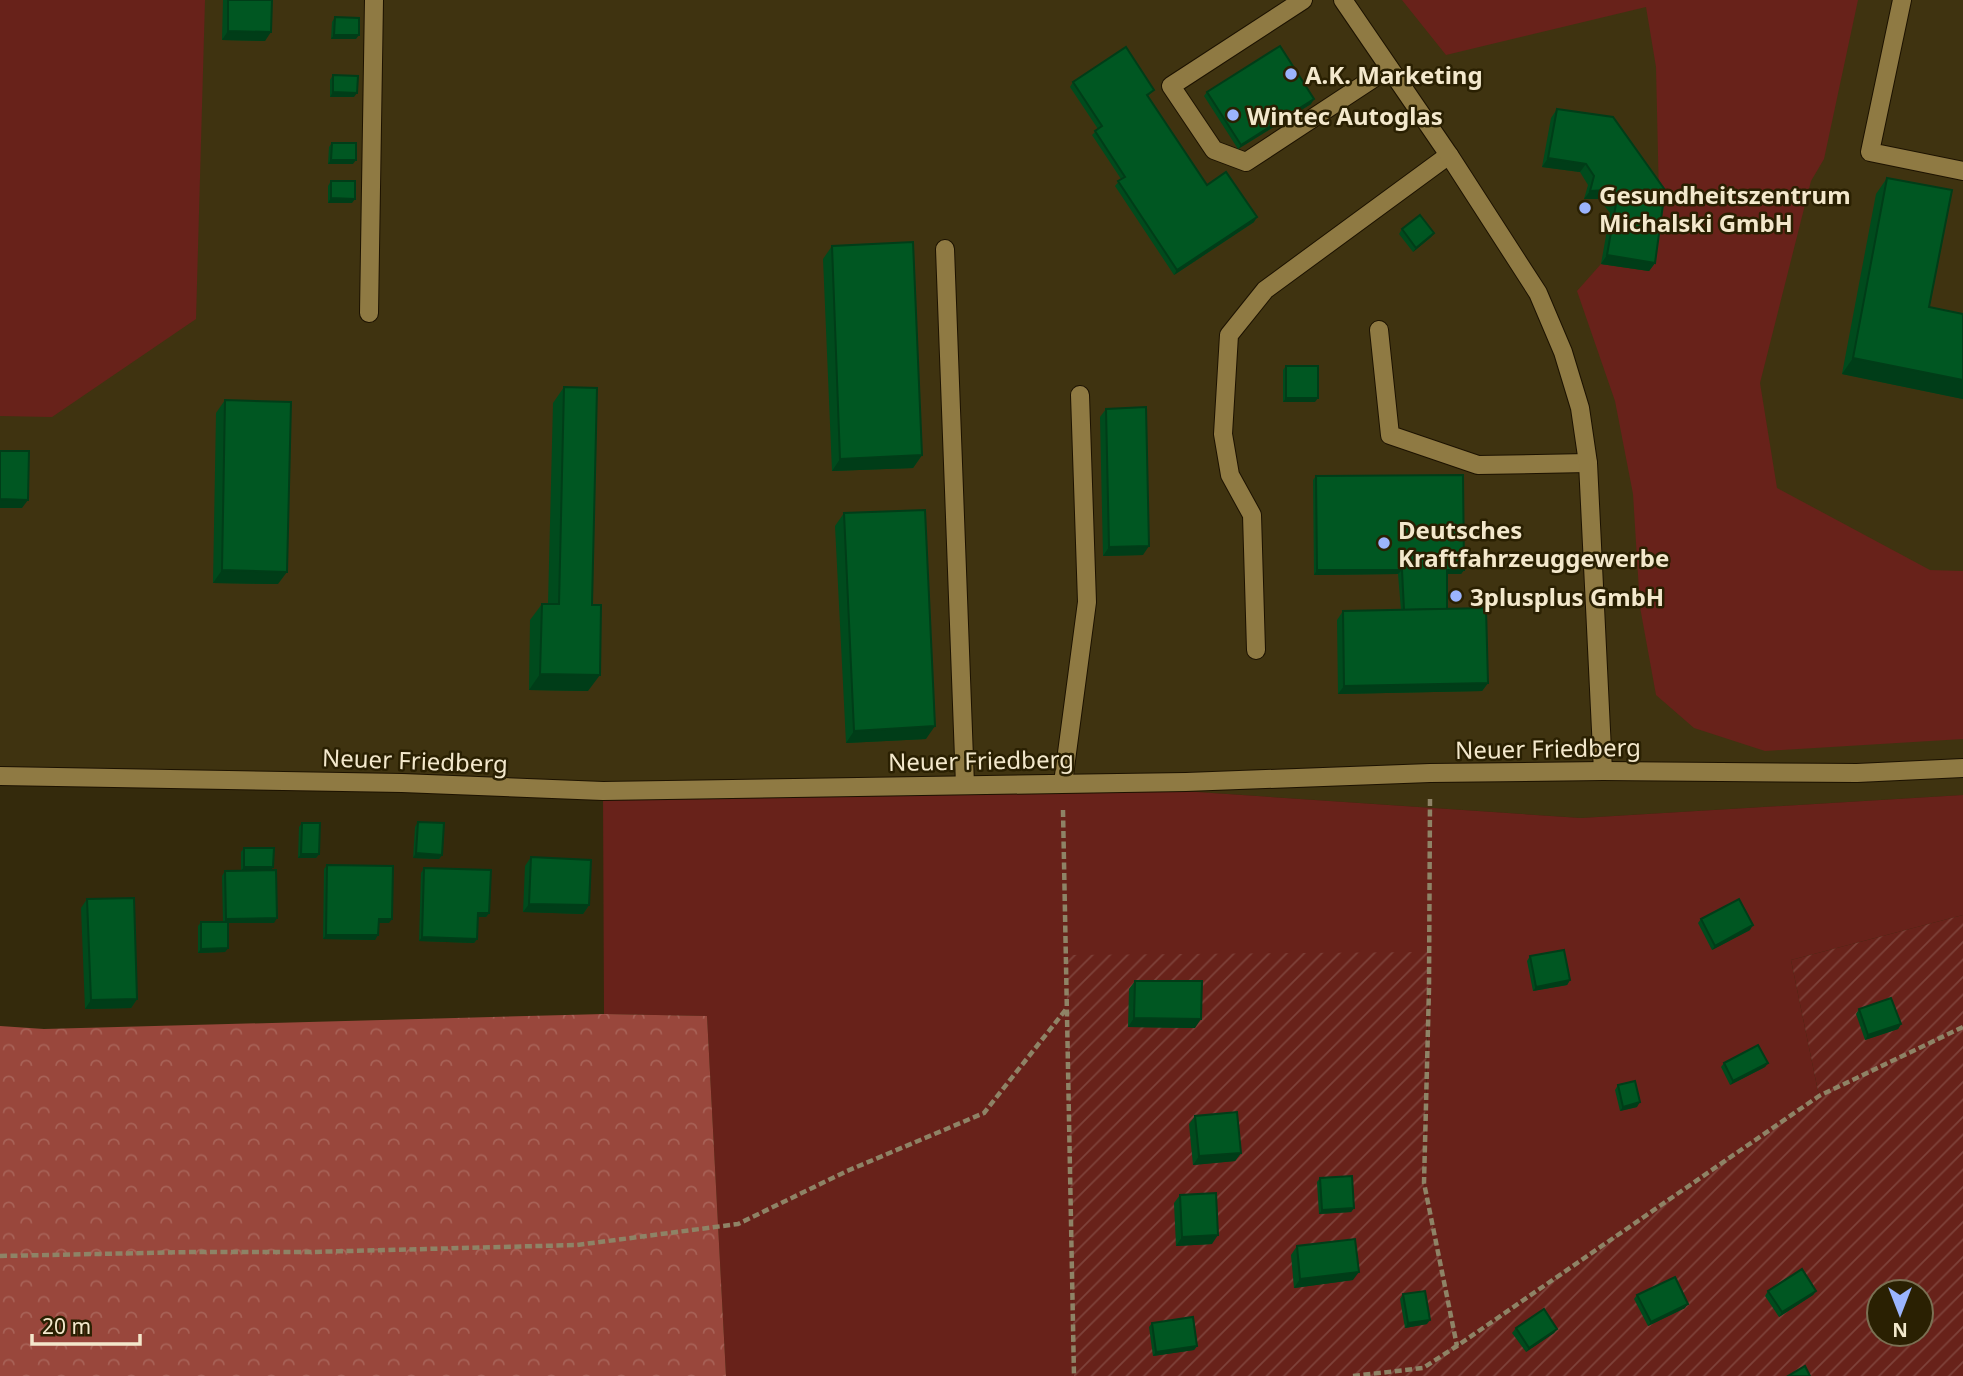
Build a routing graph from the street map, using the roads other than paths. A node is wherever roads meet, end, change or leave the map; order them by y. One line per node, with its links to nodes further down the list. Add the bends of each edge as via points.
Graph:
1 (374, 0): 9 (street)
2 (1303, 0): 5 (street, via 1171,86 1214,150 1246,162)
3 (1343, 0): 5 (street)
4 (1902, 0): 7 (street, via 1870,152)
5 (1389, 68): 6 (street)
6 (1450, 155): 12 (street, via 1538,293 1580,408); 13 (street, via 1265,290 1229,335 1223,434 1230,475 1251,515)
7 (1963, 171)
8 (945, 249): 18 (street)
9 (369, 313)
10 (1379, 330): 12 (street, via 1390,435 1478,465)
11 (1080, 395): 17 (street, via 1087,603)
12 (1588, 463): 15 (street)
13 (1256, 650)
14 (1963, 768): 15 (street, Neuer Friedberg, via 1857,773)
15 (1603, 771): 17 (street, Neuer Friedberg)
16 (0, 776): 18 (street, Neuer Friedberg, via 603,791)
17 (1063, 783): 18 (street, Neuer Friedberg)
18 (965, 785)

